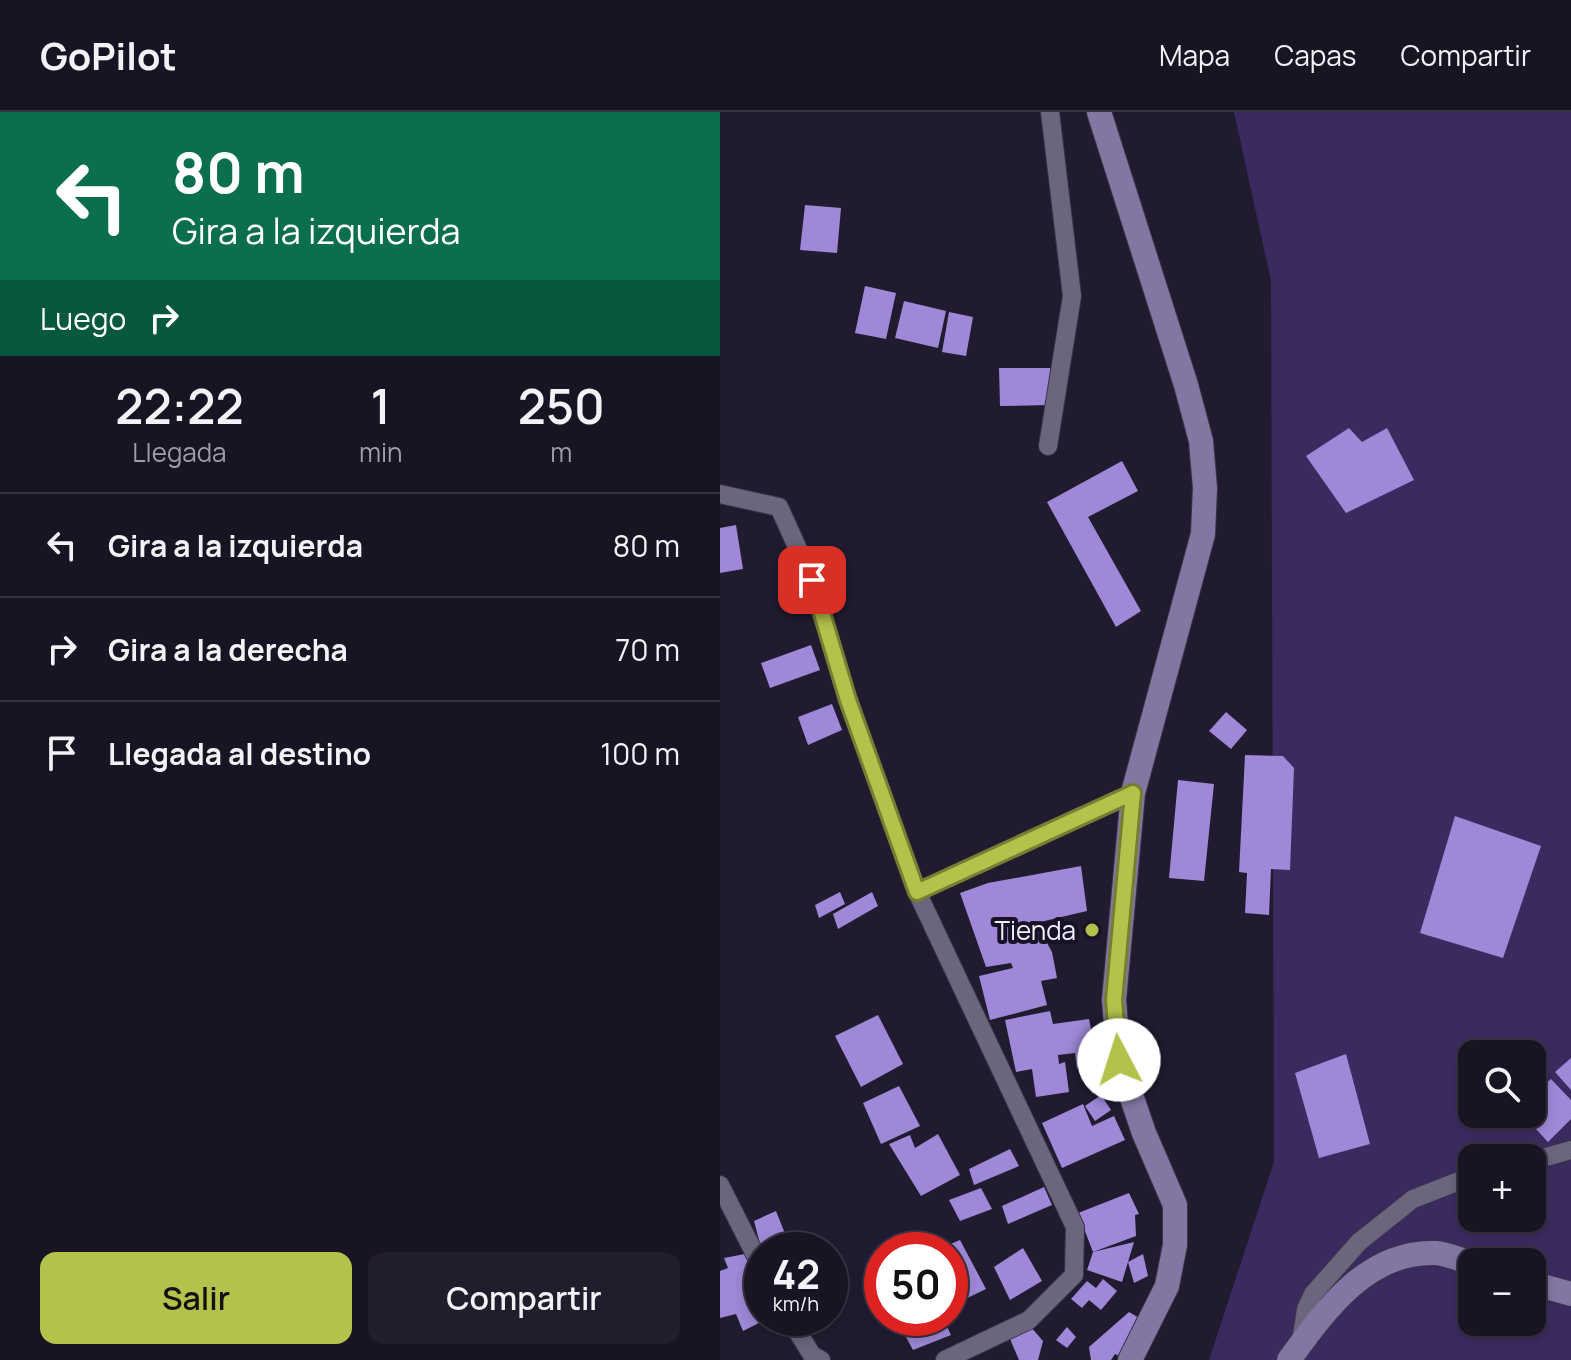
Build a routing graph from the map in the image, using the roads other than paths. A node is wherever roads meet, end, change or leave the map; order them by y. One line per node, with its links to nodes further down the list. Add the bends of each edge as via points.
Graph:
1 (1050, 112): 3 (street, via 1072,296)
2 (1099, 112): 5 (main road, via 1186,385 1201,441 1205,488 1203,534)
3 (1048, 446)
4 (720, 494): 6 (street, via 779,507 812,580 848,700)
5 (1133, 793): 6 (street); 19 (main road, via 1114,1000 1119,1060 1175,1205 1175,1245 1167,1286)
6 (917, 892): 18 (street, via 1075,1227 1074,1275 1029,1320)
7 (1571, 1150): 8 (street)
8 (1546, 1157)
9 (1458, 1181): 16 (street, via 1413,1199 1359,1242 1313,1294)
10 (720, 1185): 11 (street)
11 (744, 1232)
12 (1458, 1259): 16 (main road, via 1438,1253 1398,1257 1340,1293)
13 (1546, 1287): 14 (main road)
14 (1571, 1294)
15 (800, 1336): 17 (street)
16 (1295, 1352)
17 (821, 1360)
18 (945, 1360)
19 (1130, 1360)

